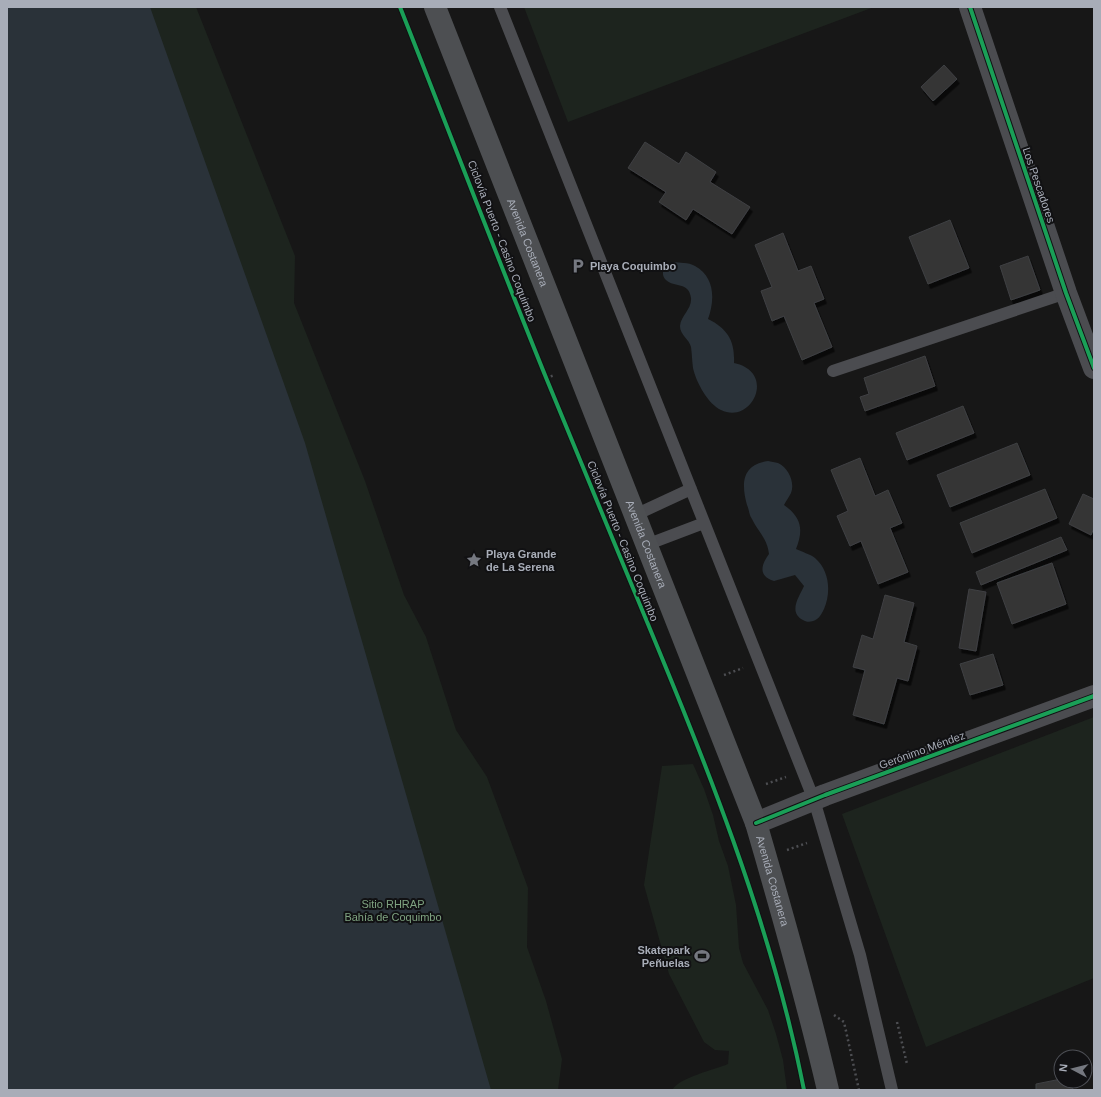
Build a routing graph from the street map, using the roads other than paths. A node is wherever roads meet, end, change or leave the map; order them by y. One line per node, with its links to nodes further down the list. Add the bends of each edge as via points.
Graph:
1 (434, 7): 8 (main road, Avenida Costanera)
2 (500, 7): 7 (lane)
3 (970, 7): 4 (street, Los Pescadores)
4 (1066, 293): 5 (street, Los Pescadores); 6 (lane)
5 (1094, 368)
6 (833, 371)
7 (691, 489): 8 (lane); 9 (lane)
8 (635, 515): 10 (main road, Avenida Costanera)
9 (704, 522): 10 (lane); 12 (lane)
10 (646, 545): 13 (main road, Avenida Costanera)
11 (1094, 696): 12 (street, Gerónimo Méndez)
12 (814, 800): 13 (street, Gerónimo Méndez); 15 (lane, via 860,955)
13 (756, 823): 14 (main road, Avenida Costanera, via 784,918)
14 (828, 1090)
15 (892, 1090)

